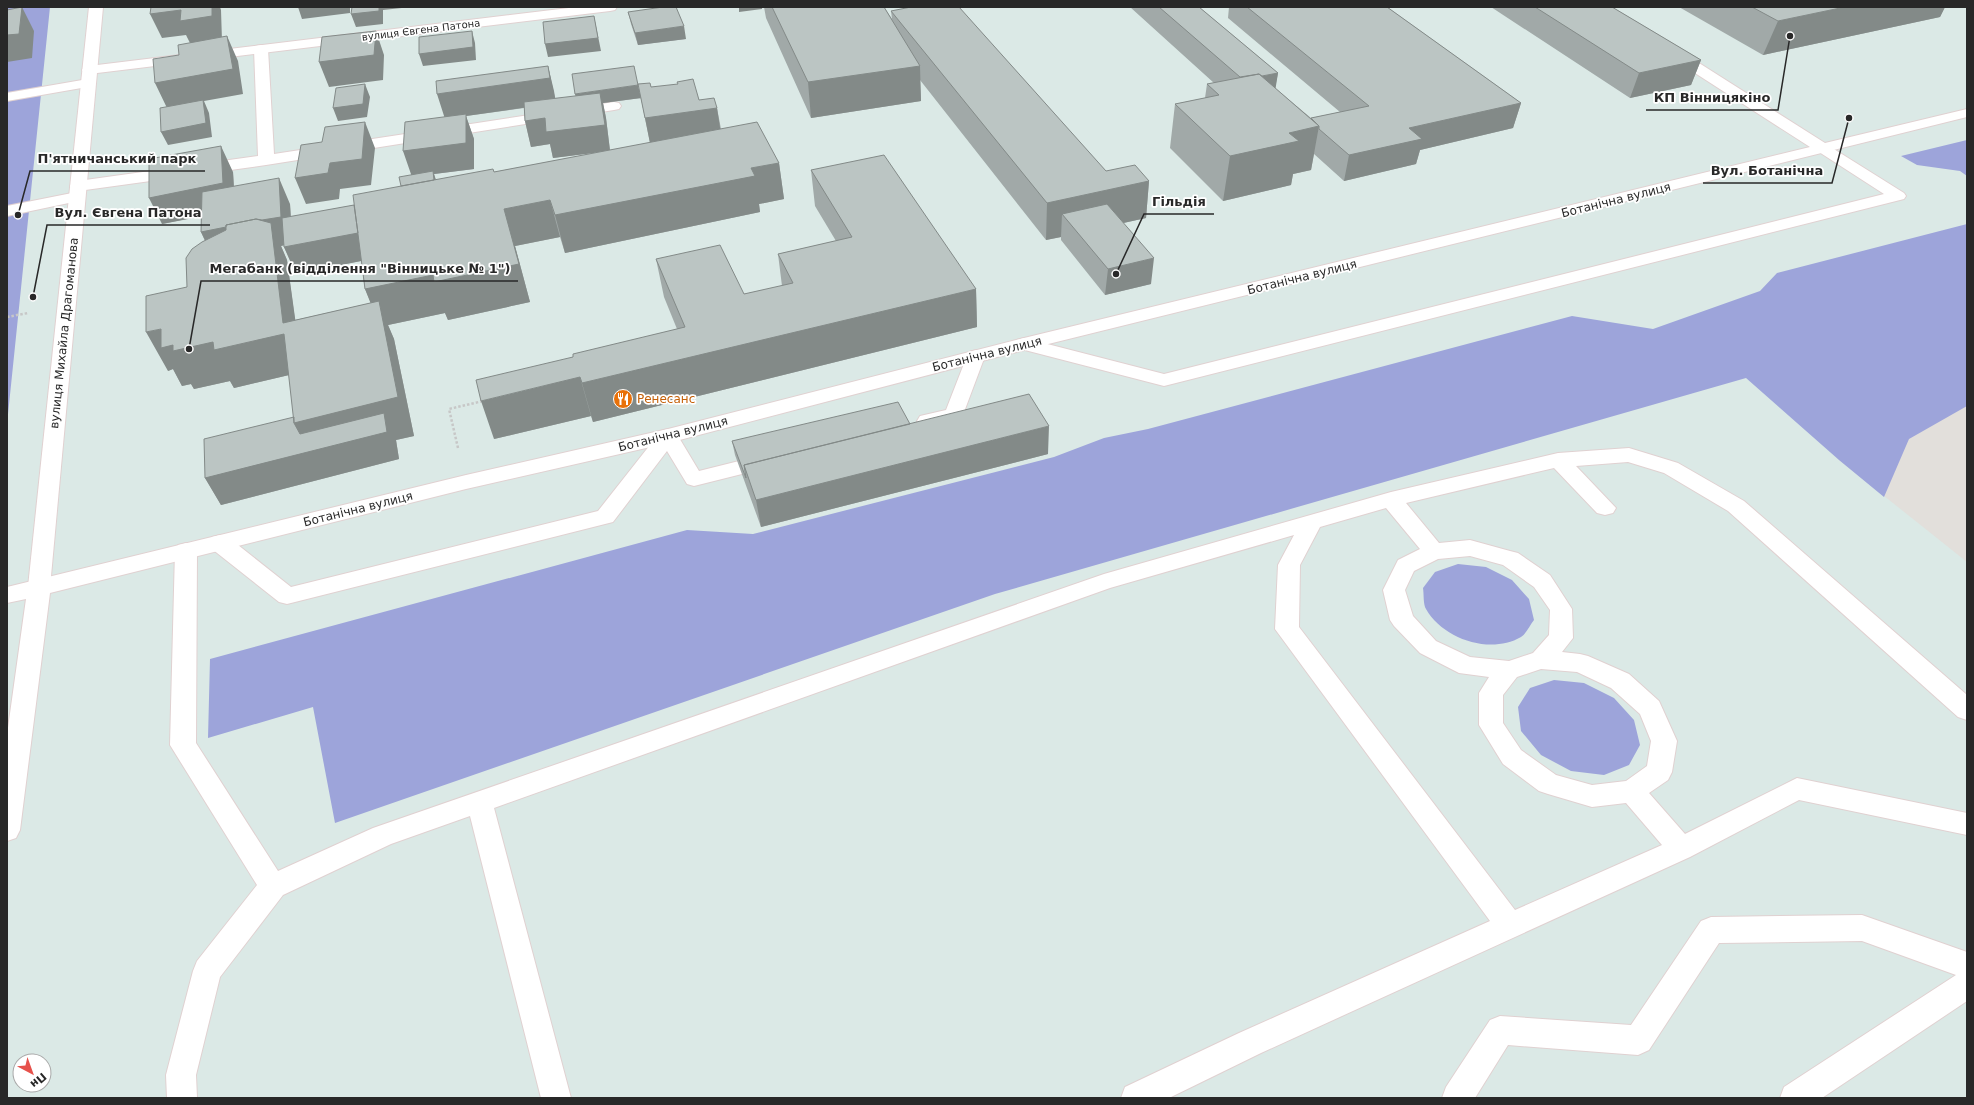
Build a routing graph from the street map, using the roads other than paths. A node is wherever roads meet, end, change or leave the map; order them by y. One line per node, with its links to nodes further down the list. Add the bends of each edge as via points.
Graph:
1 (96, 7): 5 (street, вулиця Михайла Драгоманова)
2 (610, 7): 4 (street, вулиця Євгена Патона)
3 (1660, 45): 9 (street)
4 (261, 49): 5 (street, вулиця Євгена Патона); 10 (street)
5 (89, 76): 6 (street, вулиця Євгена Патона); 11 (street, вулиця Михайла Драгоманова)
6 (7, 97)
7 (614, 106): 10 (street)
8 (1967, 113): 9 (street, Ботанічна вулиця)
9 (1824, 149): 13 (street, Ботанічна вулиця); 13 (street, via 1898,196 1164,380)
10 (266, 160): 11 (street)
11 (78, 191): 12 (street); 25 (street, вулиця Михайла Драгоманова)
12 (7, 211)
13 (1024, 344): 14 (street, Ботанічна вулиця)
14 (976, 356): 15 (street, via 954,415); 16 (street, Ботанічна вулиця)
15 (908, 426)
16 (668, 436): 17 (street, via 694,479); 22 (street, Ботанічна вулиця, via 466,482); 22 (street, via 605,517 286,596)
17 (785, 456)
18 (1558, 460): 19 (street); 20 (street); 29 (street, via 1629,455 1671,468 1736,506)
19 (1391, 499): 21 (street); 24 (street)
20 (1605, 508)
21 (1312, 521): 31 (street, via 1104,582); 36 (street, via 1289,565 1287,629)
22 (220, 543): 23 (street, Ботанічна вулиця)
23 (186, 551): 25 (street, Ботанічна вулиця); 35 (street, via 183,745)
24 (1434, 551): 27 (street, via 1470,548 1510,559 1542,581 1561,609 1561,638); 28 (street, via 1406,566 1394,590 1402,620 1428,647 1467,666)
25 (39, 587): 26 (street, Ботанічна вулиця); 33 (street, вулиця Михайла Драгоманова)
26 (7, 595)
27 (1541, 660): 28 (street); 30 (street, via 1580,663 1620,681 1650,708 1664,741 1659,772)
28 (1509, 670): 30 (street, via 1491,693 1491,725 1512,757 1548,783 1592,796)
29 (1967, 710)
30 (1632, 791): 34 (street)
31 (479, 802): 35 (street, via 382,836); 40 (street)
32 (1967, 824): 34 (street, via 1797,789)
33 (7, 830)
34 (1681, 849): 36 (street)
35 (273, 886): 39 (street, via 208,971 181,1075)
36 (1510, 926): 41 (street, via 1250,1043)
37 (1967, 965): 42 (street, via 1862,928 1711,930 1638,1040 1500,1030)
38 (1967, 984): 43 (street)
39 (182, 1098)
40 (556, 1098)
41 (1136, 1098)
42 (1457, 1098)
43 (1794, 1098)

